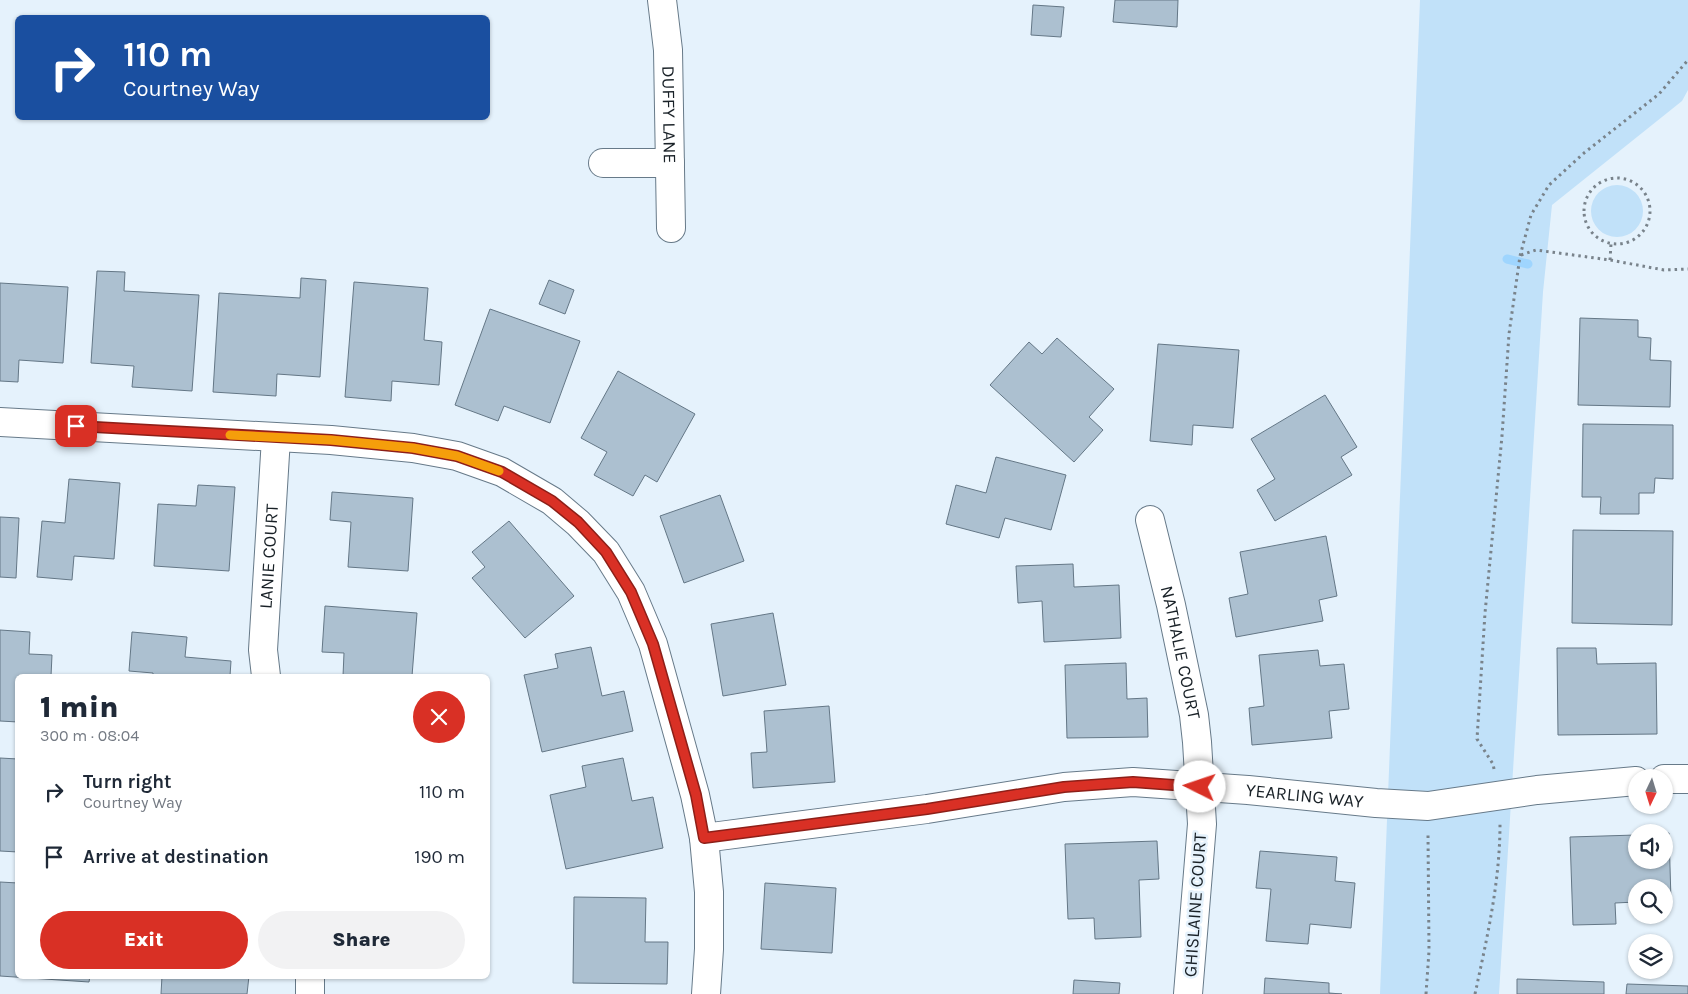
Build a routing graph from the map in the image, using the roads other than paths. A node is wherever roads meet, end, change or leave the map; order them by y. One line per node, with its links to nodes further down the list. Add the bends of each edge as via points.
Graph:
1 (662, 0): 2 (street, DUFFY LANE, via 668,50)
2 (670, 162): 3 (street); 4 (street, DUFFY LANE)
3 (603, 163)
4 (671, 228)
5 (0, 422): 6 (street)
6 (276, 438): 8 (street, LANIE COURT, via 264,650); 13 (street, via 413,448 457,456 502,472 552,501 578,522 606,552 631,592 653,644 696,795)
7 (1150, 520): 12 (street, NATHALIE COURT, via 1172,605 1194,715)
8 (266, 674)
9 (1673, 779): 10 (street)
10 (1688, 779)
11 (1628, 781): 12 (street, YEARLING WAY, via 1428,806)
12 (1200, 787): 13 (street, YEARLING WAY, via 1133,782 1064,787 927,809); 17 (street, GHISLAINE COURT, via 1202,824)
13 (704, 838): 16 (street, via 709,892)
14 (310, 979): 15 (street)
15 (310, 994)
16 (706, 994)
17 (1188, 994)

